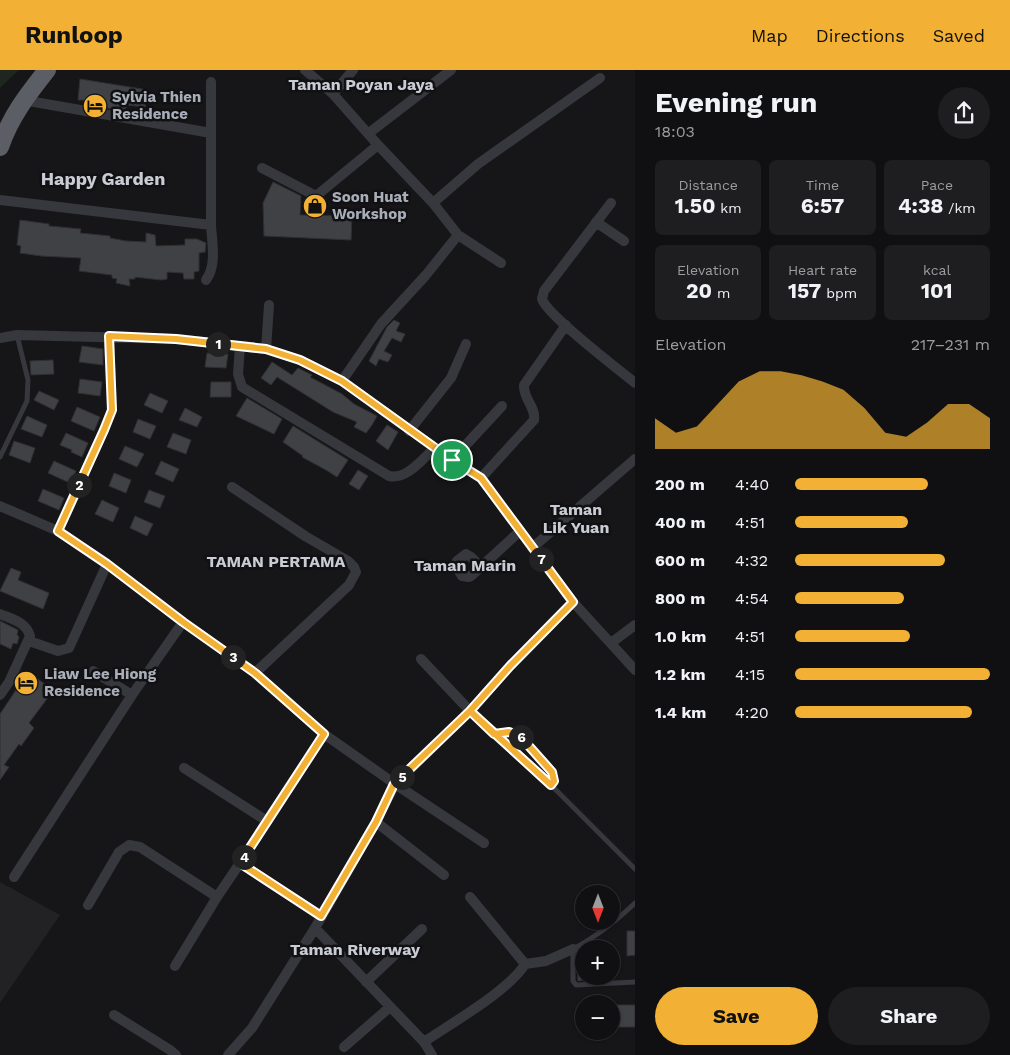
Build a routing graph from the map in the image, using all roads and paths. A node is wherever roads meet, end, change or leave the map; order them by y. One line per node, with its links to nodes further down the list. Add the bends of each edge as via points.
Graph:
1 (47, 70): 8 (highway)
2 (305, 70): 7 (street)
3 (353, 70): 7 (street)
4 (451, 70): 10 (street)
5 (600, 78): 15 (street, via 478,164)
6 (211, 82): 9 (street)
7 (334, 94): 10 (street)
8 (23, 100): 9 (street); 12 (highway, via 6,129)
9 (211, 133): 18 (street)
10 (369, 133): 11 (street)
11 (378, 145): 13 (street, via 316,196); 15 (street)
12 (0, 147)
13 (262, 168)
14 (0, 200): 18 (street)
15 (433, 203): 19 (street)
16 (611, 203): 17 (street)
17 (596, 222): 20 (street); 24 (street, via 542,294 545,306)
18 (211, 225): 22 (street, via 213,266)
19 (458, 235): 21 (street); 31 (street, via 381,324)
20 (624, 241)
21 (501, 262)
22 (206, 280)
23 (269, 305): 30 (street)
24 (566, 325): 32 (street); 39 (street, via 524,385 534,410 534,420)
25 (17, 335): 26 (street); 27 (street); 36 (lane, via 28,380 26,401)
26 (109, 336): 29 (street); 42 (street, via 112,410)
27 (0, 338)
28 (466, 344): 34 (street, via 451,378)
29 (240, 346): 30 (street); 35 (street, via 239,380 247,392 389,476 405,474)
30 (266, 349): 31 (street, via 300,360)
31 (342, 381): 34 (street)
32 (635, 383)
33 (502, 406): 38 (street)
34 (409, 431): 35 (street)
35 (435, 448): 38 (street)
36 (0, 457)
37 (635, 459): 44 (street)
38 (452, 460): 39 (street)
39 (481, 478): 43 (street)
40 (232, 487): 56 (street, via 348,561 356,572 349,585)
41 (0, 506): 42 (street)
42 (58, 531): 45 (street)
43 (520, 531): 44 (street); 46 (street)
44 (532, 548): 47 (street)
45 (107, 564): 49 (street); 52 (street, via 69,648 58,651)
46 (481, 567)
47 (573, 602): 51 (street); 59 (street)
48 (0, 614): 52 (street, via 24,625)
49 (183, 622): 56 (street); 58 (street)
50 (635, 625): 51 (street)
51 (618, 638): 54 (street)
52 (29, 641): 57 (street)
53 (421, 659): 59 (street)
54 (635, 670)
55 (93, 671): 58 (street)
56 (255, 673): 60 (street)
57 (0, 694)
58 (132, 695): 71 (street)
59 (470, 711): 61 (street); 63 (street)
60 (324, 734): 63 (street); 65 (street)
61 (494, 734): 64 (street); 64 (lane, via 509,732 520,736 552,772 554,781)
62 (184, 768): 65 (street)
63 (394, 784): 66 (street); 67 (street)
64 (551, 785): 69 (lane)
65 (267, 821): 68 (street)
66 (376, 822): 70 (street); 76 (street)
67 (484, 843)
68 (240, 863): 72 (street); 76 (street)
69 (635, 869)
70 (444, 875)
71 (14, 877)
72 (217, 897): 75 (street, via 140,847 129,845 119,852); 81 (street)
73 (470, 898): 80 (street)
74 (635, 903): 79 (lane, via 620,918)
75 (88, 905)
76 (321, 916): 77 (street)
77 (315, 928): 82 (street); 89 (street, via 252,1028)
78 (422, 929): 82 (street)
79 (573, 949): 80 (street, via 546,961); 83 (lane, via 573,980 576,985)
80 (525, 964): 86 (street, via 500,990)
81 (175, 966)
82 (366, 982): 84 (street)
83 (635, 982)
84 (390, 1007): 86 (street); 87 (street)
85 (114, 1014): 88 (street)
86 (424, 1042): 90 (street)
87 (344, 1047)
88 (176, 1055)
89 (228, 1055)
90 (432, 1055)

